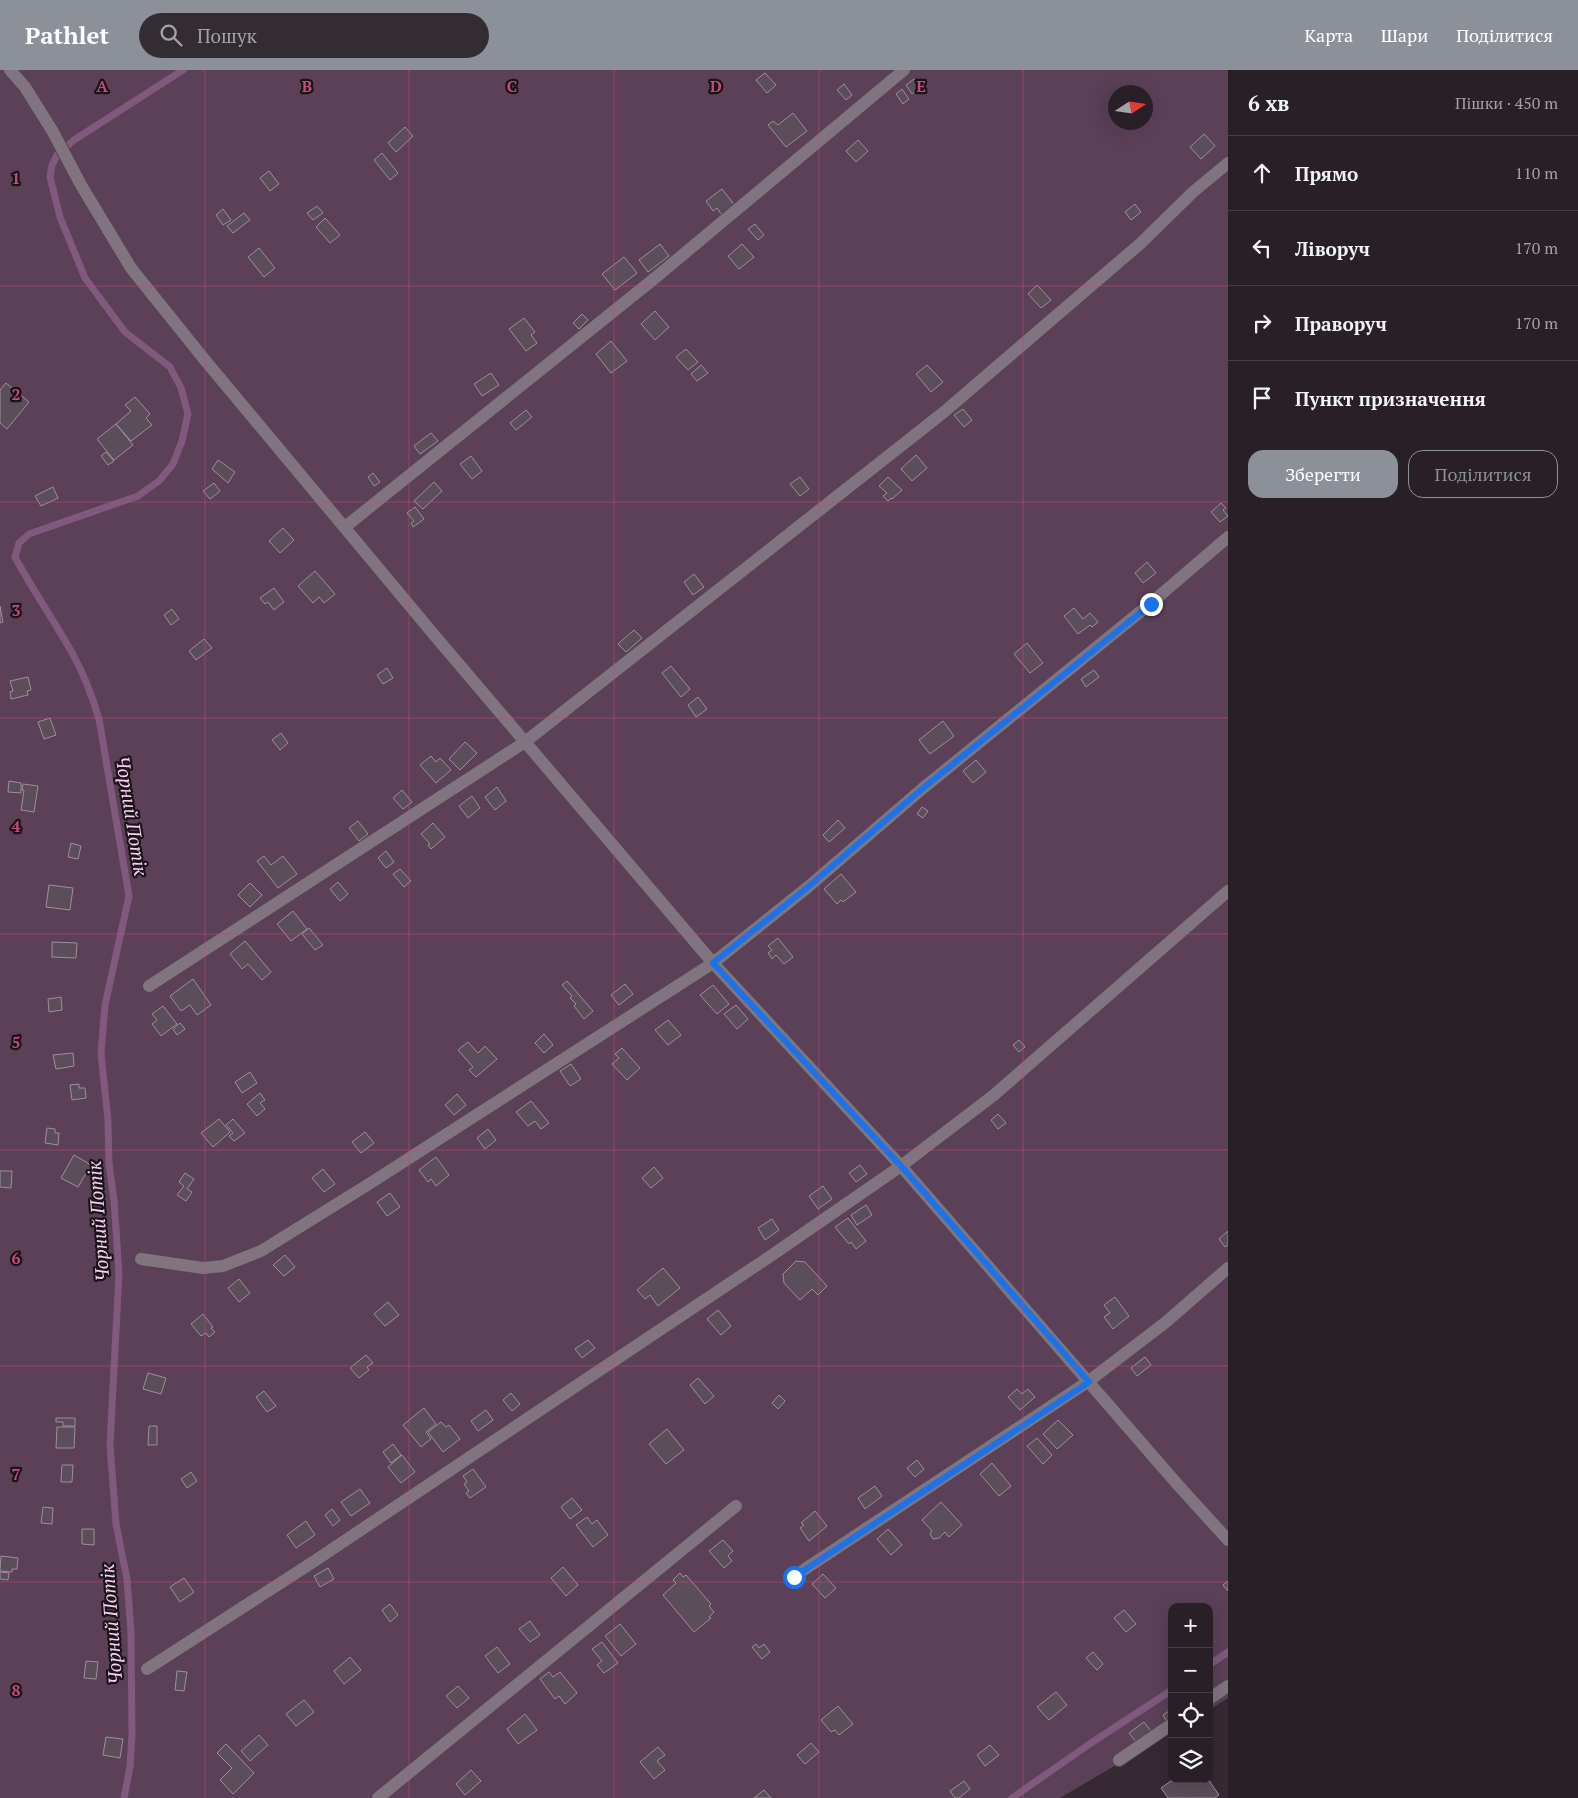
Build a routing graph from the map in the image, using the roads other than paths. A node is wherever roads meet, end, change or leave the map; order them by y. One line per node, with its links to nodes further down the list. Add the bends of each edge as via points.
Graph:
1 (10, 70): 4 (street, via 25,87 53,132 131,268)
2 (904, 70): 4 (street, via 656,278)
3 (1228, 163): 6 (street, via 1133,250 944,412)
4 (345, 527): 6 (street)
5 (1228, 537): 8 (street, via 1151,604)
6 (526, 742): 8 (street); 9 (street)
7 (1228, 891): 10 (street, via 994,1095)
8 (713, 963): 10 (street); 11 (street, via 261,1251 223,1266 203,1268)
9 (149, 986)
10 (901, 1166): 13 (street); 17 (street)
11 (140, 1258)
12 (1228, 1268): 13 (street)
13 (1089, 1382): 15 (street); 16 (street)
14 (736, 1506): 22 (street)
15 (1228, 1540)
16 (794, 1577)
17 (147, 1669)
18 (1228, 1686): 19 (street)
19 (1213, 1696)
20 (1168, 1727): 21 (street)
21 (1119, 1760)
22 (378, 1798)

